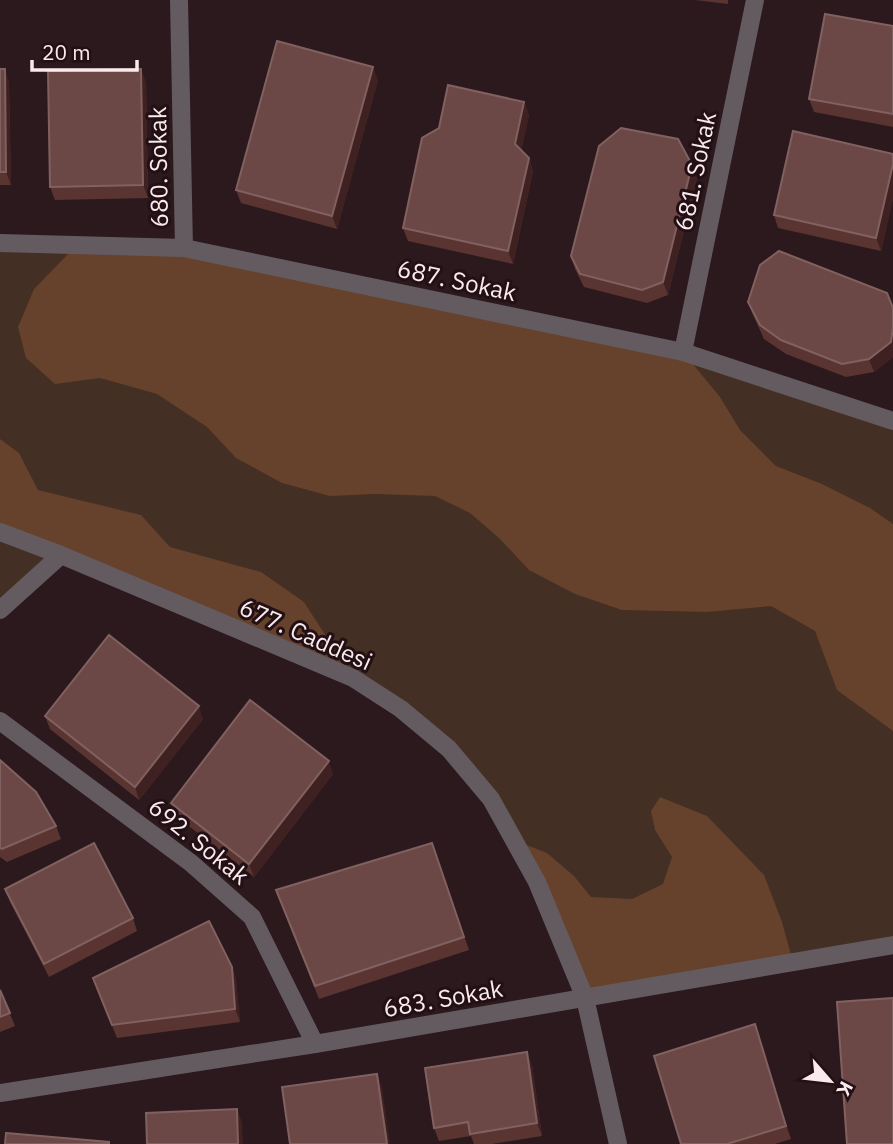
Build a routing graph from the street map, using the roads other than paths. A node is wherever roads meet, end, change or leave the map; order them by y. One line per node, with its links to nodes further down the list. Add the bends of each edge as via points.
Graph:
1 (179, 0): 4 (street, 680. Sokak)
2 (755, 0): 5 (street, 681. Sokak)
3 (0, 243): 4 (street, 687. Sokak)
4 (184, 248): 5 (street, 687. Sokak)
5 (683, 352): 6 (street, 687. Sokak)
6 (893, 421)
7 (0, 532): 8 (street, 677. Caddesi)
8 (61, 555): 9 (street); 12 (street, 677. Caddesi, via 353,678 401,709 449,749 491,799 537,882)
9 (0, 610)
10 (0, 721): 13 (street, 692. Sokak, via 191,863 252,917)
11 (893, 945): 12 (street, 683. Sokak)
12 (585, 998): 13 (street, 683. Sokak); 15 (street, 677. Caddesi)
13 (315, 1044): 14 (street, 683. Sokak)
14 (0, 1093)
15 (618, 1144)

